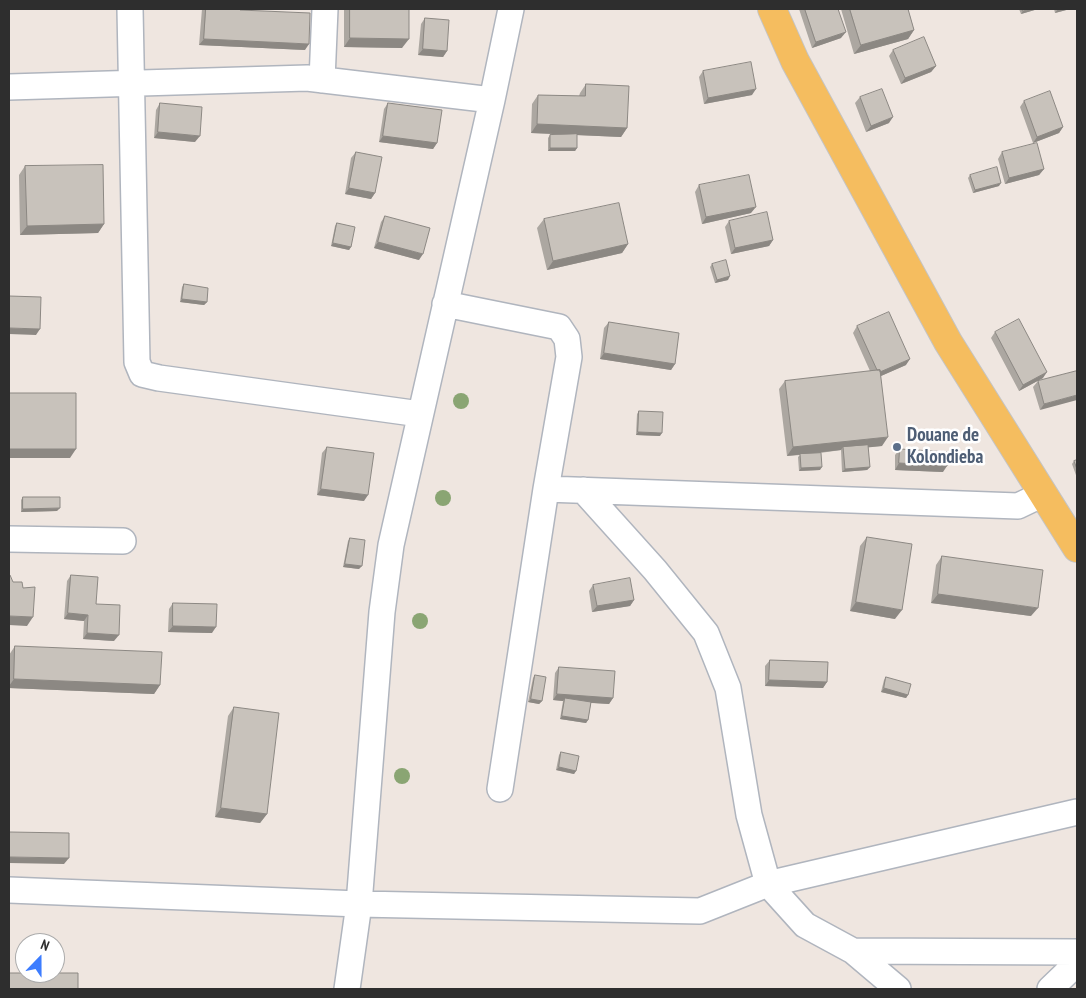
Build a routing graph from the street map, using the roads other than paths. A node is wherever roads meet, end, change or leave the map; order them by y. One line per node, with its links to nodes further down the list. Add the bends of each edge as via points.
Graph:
1 (130, 9): 6 (street)
2 (325, 9): 5 (street)
3 (511, 9): 8 (street)
4 (772, 9): 13 (main road, via 795,61 948,342)
5 (322, 80): 6 (street); 8 (street)
6 (131, 83): 7 (street); 10 (street, via 137,362 142,374)
7 (9, 87)
8 (492, 100): 9 (street)
9 (445, 304): 10 (street); 11 (street, via 559,327 567,339 569,357)
10 (420, 414): 21 (street, via 390,555 382,612)
11 (546, 489): 12 (street); 17 (street)
12 (584, 490): 13 (street, via 1018,506); 19 (street, via 706,633 728,688 749,815)
13 (1043, 494): 16 (main road)
14 (9, 539): 15 (street)
15 (123, 541)
16 (1077, 548)
17 (500, 789)
18 (1077, 812): 19 (street)
19 (768, 884): 21 (street, via 700,911); 22 (street, via 806,925)
20 (9, 890): 21 (street)
21 (358, 904): 25 (street)
22 (853, 951): 23 (street); 26 (street)
23 (1077, 952)
24 (1077, 963): 27 (street)
25 (347, 989)
26 (898, 989)
27 (1050, 989)

